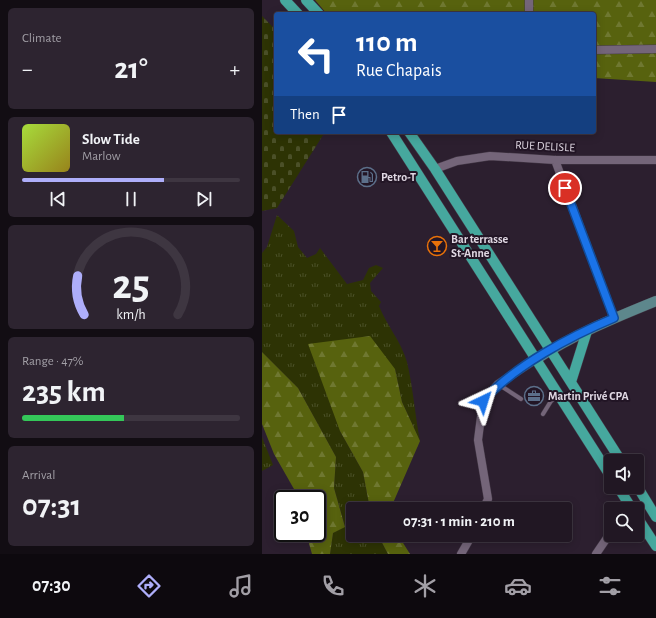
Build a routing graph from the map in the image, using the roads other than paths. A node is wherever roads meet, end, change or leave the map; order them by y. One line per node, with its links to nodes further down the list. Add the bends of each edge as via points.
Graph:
1 (285, 0): 4 (main road)
2 (306, 0): 5 (main road)
3 (529, 0): 6 (street)
4 (296, 12)
5 (317, 12)
6 (529, 12)
7 (656, 49): 8 (street)
8 (596, 50)
9 (392, 134): 18 (main road)
10 (410, 134): 13 (main road)
11 (555, 160): 12 (street, RUE DELISLE); 13 (street, RUE DELISLE, via 504,155 477,156); 15 (street)
12 (656, 160)
13 (436, 169): 17 (main road)
14 (656, 301): 15 (street)
15 (614, 318): 16 (street)
16 (587, 330): 17 (street); 19 (main road)
17 (550, 350): 18 (street); 19 (main road)
18 (535, 360): 20 (street); 21 (main road)
19 (571, 382): 24 (main road)
20 (498, 384): 22 (lane); 27 (street, via 483,401 478,440)
21 (559, 396): 23 (lane, via 551,401); 25 (main road)
22 (522, 399)
23 (543, 414)
24 (617, 454)
25 (604, 466)
26 (642, 494): 28 (main road)
27 (486, 502)
28 (656, 517)
29 (644, 527): 32 (main road)
30 (468, 542): 33 (street)
31 (604, 542): 34 (street)
32 (656, 546)
33 (461, 554)
34 (596, 554)

